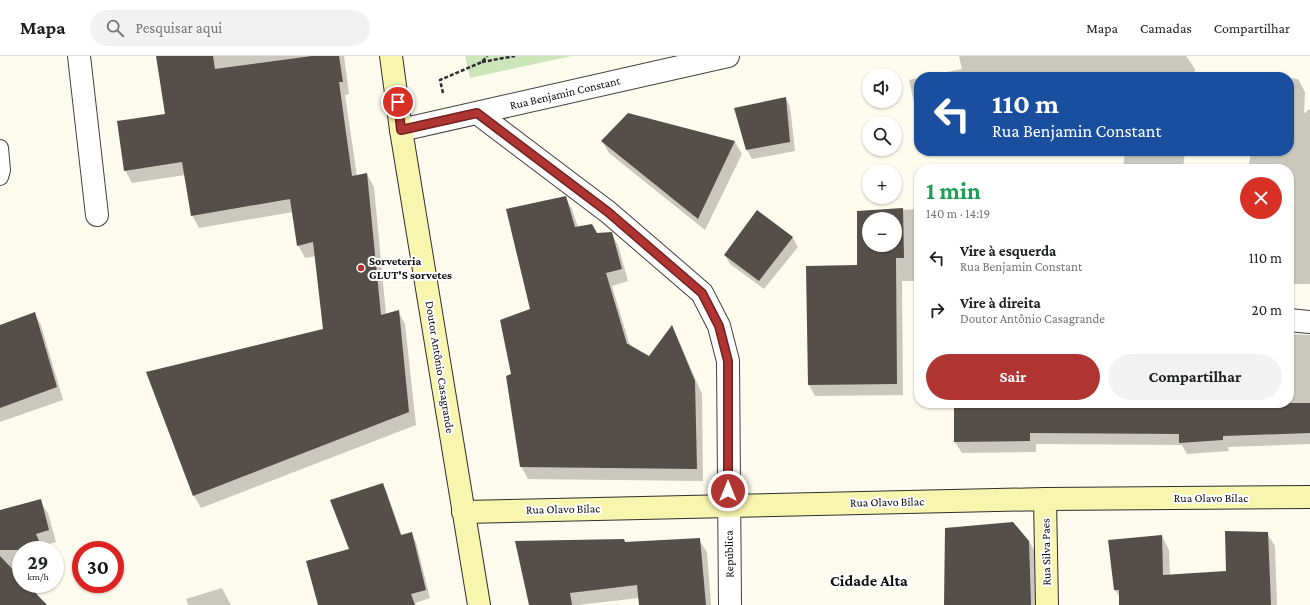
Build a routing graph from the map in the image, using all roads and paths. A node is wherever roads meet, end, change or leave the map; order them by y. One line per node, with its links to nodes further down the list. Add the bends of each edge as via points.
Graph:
1 (78, 56): 12 (street)
2 (391, 56): 9 (main road, Doutor Antônio Casagrande)
3 (487, 56): 6 (path)
4 (515, 56): 6 (path)
5 (728, 56): 7 (street, Rua Benjamin Constant)
6 (482, 62): 8 (path, via 440,80)
7 (477, 113): 8 (street, Rua Benjamin Constant); 17 (street, República, via 608,212 702,293 719,326 728,361)
8 (449, 120): 9 (street, Rua Benjamin Constant)
9 (401, 130): 18 (main road, Doutor Antônio Casagrande)
10 (0, 148): 11 (lane)
11 (0, 177)
12 (97, 215)
13 (1294, 320): 14 (street)
14 (1310, 322)
15 (1310, 497): 16 (main road, Rua Olavo Bilac)
16 (1045, 499): 17 (main road, Rua Olavo Bilac); 21 (main road, Rua Silva Paes)
17 (728, 505): 18 (main road, Rua Olavo Bilac); 20 (street, República)
18 (463, 512): 19 (main road, Doutor Antônio Casagrande)
19 (479, 605)
20 (730, 605)
21 (1047, 605)

